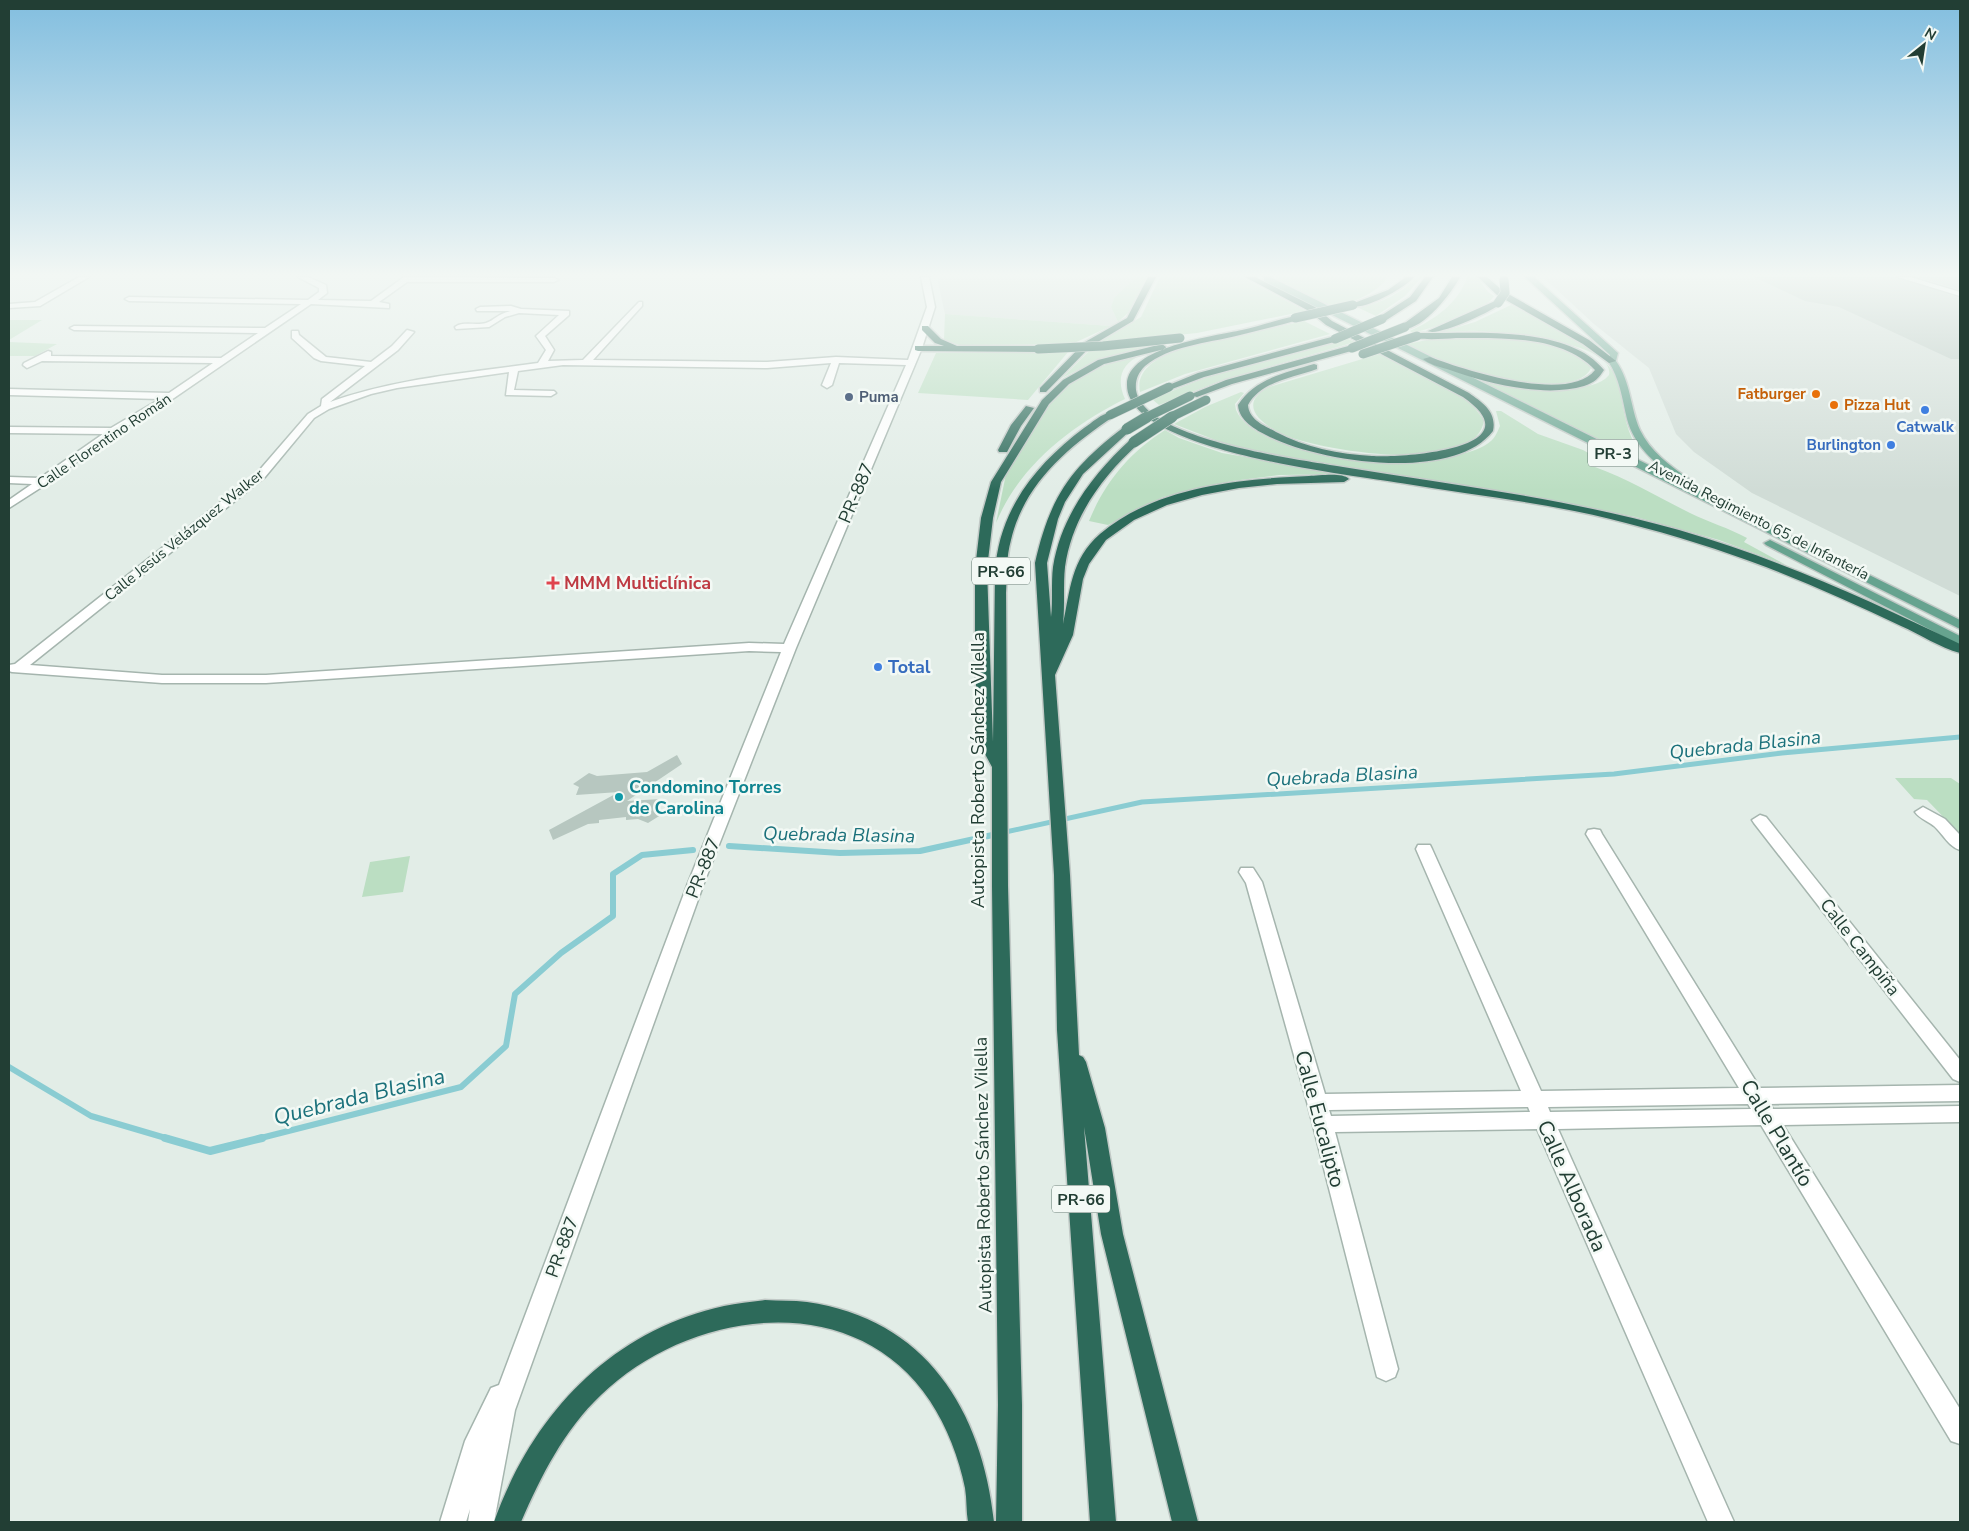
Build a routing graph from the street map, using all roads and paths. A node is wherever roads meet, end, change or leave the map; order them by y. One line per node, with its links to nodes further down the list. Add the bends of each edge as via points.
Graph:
1 (242, 348): 26 (street, Calle Florentino Román)
2 (309, 348): 28 (street, via 324,359)
3 (394, 348): 28 (street)
4 (549, 348): 29 (street)
5 (599, 348): 27 (street)
6 (918, 348): 22 (street, PR-887)
7 (1019, 348): 21 (highway)
8 (1047, 348): 21 (highway, bridge)
9 (1084, 348): 42 (highway, via 1034,400 1008,439 1000,457)
10 (1159, 348): 42 (highway, via 1092,366 1073,377 1045,402)
11 (1178, 348): 43 (highway, via 1162,353 1136,370 1130,387 1141,407 1182,433 1247,454)
12 (1300, 348): 52 (highway, Autopista Roberto Sánchez Vilella / PR-66, bridge, via 1201,375 1110,415 1078,436 1028,488 1010,521 1002,556)
13 (1350, 348): 51 (highway, PR-66, bridge, via 1194,395 1128,429 1088,461 1070,482 1048,526 1041,562)
14 (1376, 348): 31 (highway, via 1472,400 1490,417 1488,431 1474,444 1443,455 1364,458 1315,450 1281,439 1246,416 1243,405 1250,394)
15 (1380, 348): 31 (highway, bridge)
16 (1389, 348): 47 (main road, Avenida Regimiento 65 de Infantería / PR-3)
17 (1405, 348): 23 (main road, Avenida Regimiento 65 de Infantería / PR-3)
18 (1564, 348): 23 (highway, via 1592,359 1600,370 1597,376 1577,385 1534,386 1485,378)
19 (1595, 348): 25 (highway)
20 (1608, 348): 25 (main road, via 1615,355)
21 (1034, 349): 22 (highway)
22 (915, 356): 24 (street, Calle Jesús Velázquez Walker); 48 (street, PR-887)
23 (1426, 359): 45 (main road, Avenida Regimiento 65 de Infantería / PR-3)
24 (836, 360): 27 (street, Calle Jesús Velázquez Walker, via 767,365); 33 (street)
25 (1612, 361): 45 (main road, via 1624,380 1632,420 1645,445 1668,469)
26 (222, 362): 30 (street, via 44,356); 36 (street, Calle Florentino Román)
27 (586, 362): 29 (street, Calle Jesús Velázquez Walker)
28 (370, 364): 37 (street, via 325,400)
29 (542, 364): 32 (street, Calle Jesús Velázquez Walker)
30 (27, 365)
31 (1314, 367): 51 (highway, bridge, via 1253,383 1206,400 1162,422 1105,469 1090,489 1069,532 1060,564 1059,600)
32 (514, 370): 35 (street, via 509,393); 37 (street, Calle Jesús Velázquez Walker, via 397,385)
33 (827, 385)
34 (9, 392): 36 (street)
35 (551, 393)
36 (171, 396): 39 (street, Calle Florentino Román)
37 (326, 407): 50 (street, Calle Jesús Velázquez Walker, via 311,416 261,475)
38 (9, 430): 39 (street)
39 (113, 431): 41 (street, Calle Florentino Román)
40 (9, 480): 41 (street)
41 (44, 481): 44 (street, Calle Florentino Román)
42 (996, 482): 52 (highway, via 980,568 985,740)
43 (1475, 491): 49 (highway, via 1629,519 1708,541 1801,576); 51 (highway, via 1354,480 1298,479 1209,490 1150,509 1112,531 1083,563 1074,590 1068,630)
44 (9, 505)
45 (1719, 506): 46 (main road, Avenida Regimiento 65 de Infantería / PR-3)
46 (1960, 625)
47 (1960, 641)
48 (789, 648): 50 (street, via 749,647 266,679 162,679); 69 (street, PR-887, via 696,883)
49 (1960, 649)
50 (13, 668)
51 (1049, 675): 59 (highway, PR-66, via 1062,875)
52 (1002, 770): 76 (highway, Autopista Roberto Sánchez Vilella / PR-66, via 1000,886 1010,1405)
53 (1923, 812): 56 (street, via 1938,822)
54 (1760, 820): 60 (street, Calle Campiña)
55 (1594, 834): 62 (street, Calle Plantío)
56 (1960, 845)
57 (1424, 849): 63 (street, Calle Alborada)
58 (1247, 872): 64 (street, Calle Eucalipto, via 1254,882)
59 (1067, 1030): 77 (highway, PR-66); 78 (highway, via 1095,1128 1112,1234)
60 (1960, 1074)
61 (1960, 1093): 62 (street)
62 (1755, 1096): 63 (street); 66 (street, Calle Plantío)
63 (1534, 1099): 64 (street); 67 (street, Calle Alborada)
64 (1317, 1102): 68 (street, Calle Eucalipto)
65 (1960, 1114): 66 (street)
66 (1768, 1117): 67 (street); 71 (street, Calle Plantío)
67 (1544, 1120): 68 (street); 79 (street, Calle Alborada)
68 (1321, 1124): 70 (street, Calle Eucalipto)
69 (524, 1351): 72 (street, PR-887, via 478,1441); 73 (street, PR-887, via 503,1410)
70 (1386, 1369)
71 (1960, 1432)
72 (453, 1522)
73 (481, 1522)
74 (507, 1522): 75 (highway, via 546,1442 586,1393 610,1371 666,1336 689,1326 716,1317 776,1309 841,1320 892,1346 918,1368 940,1394 970,1457 978,1486)
75 (981, 1522)
76 (1009, 1522)
77 (1103, 1522)
78 (1185, 1522)
79 (1721, 1522)

